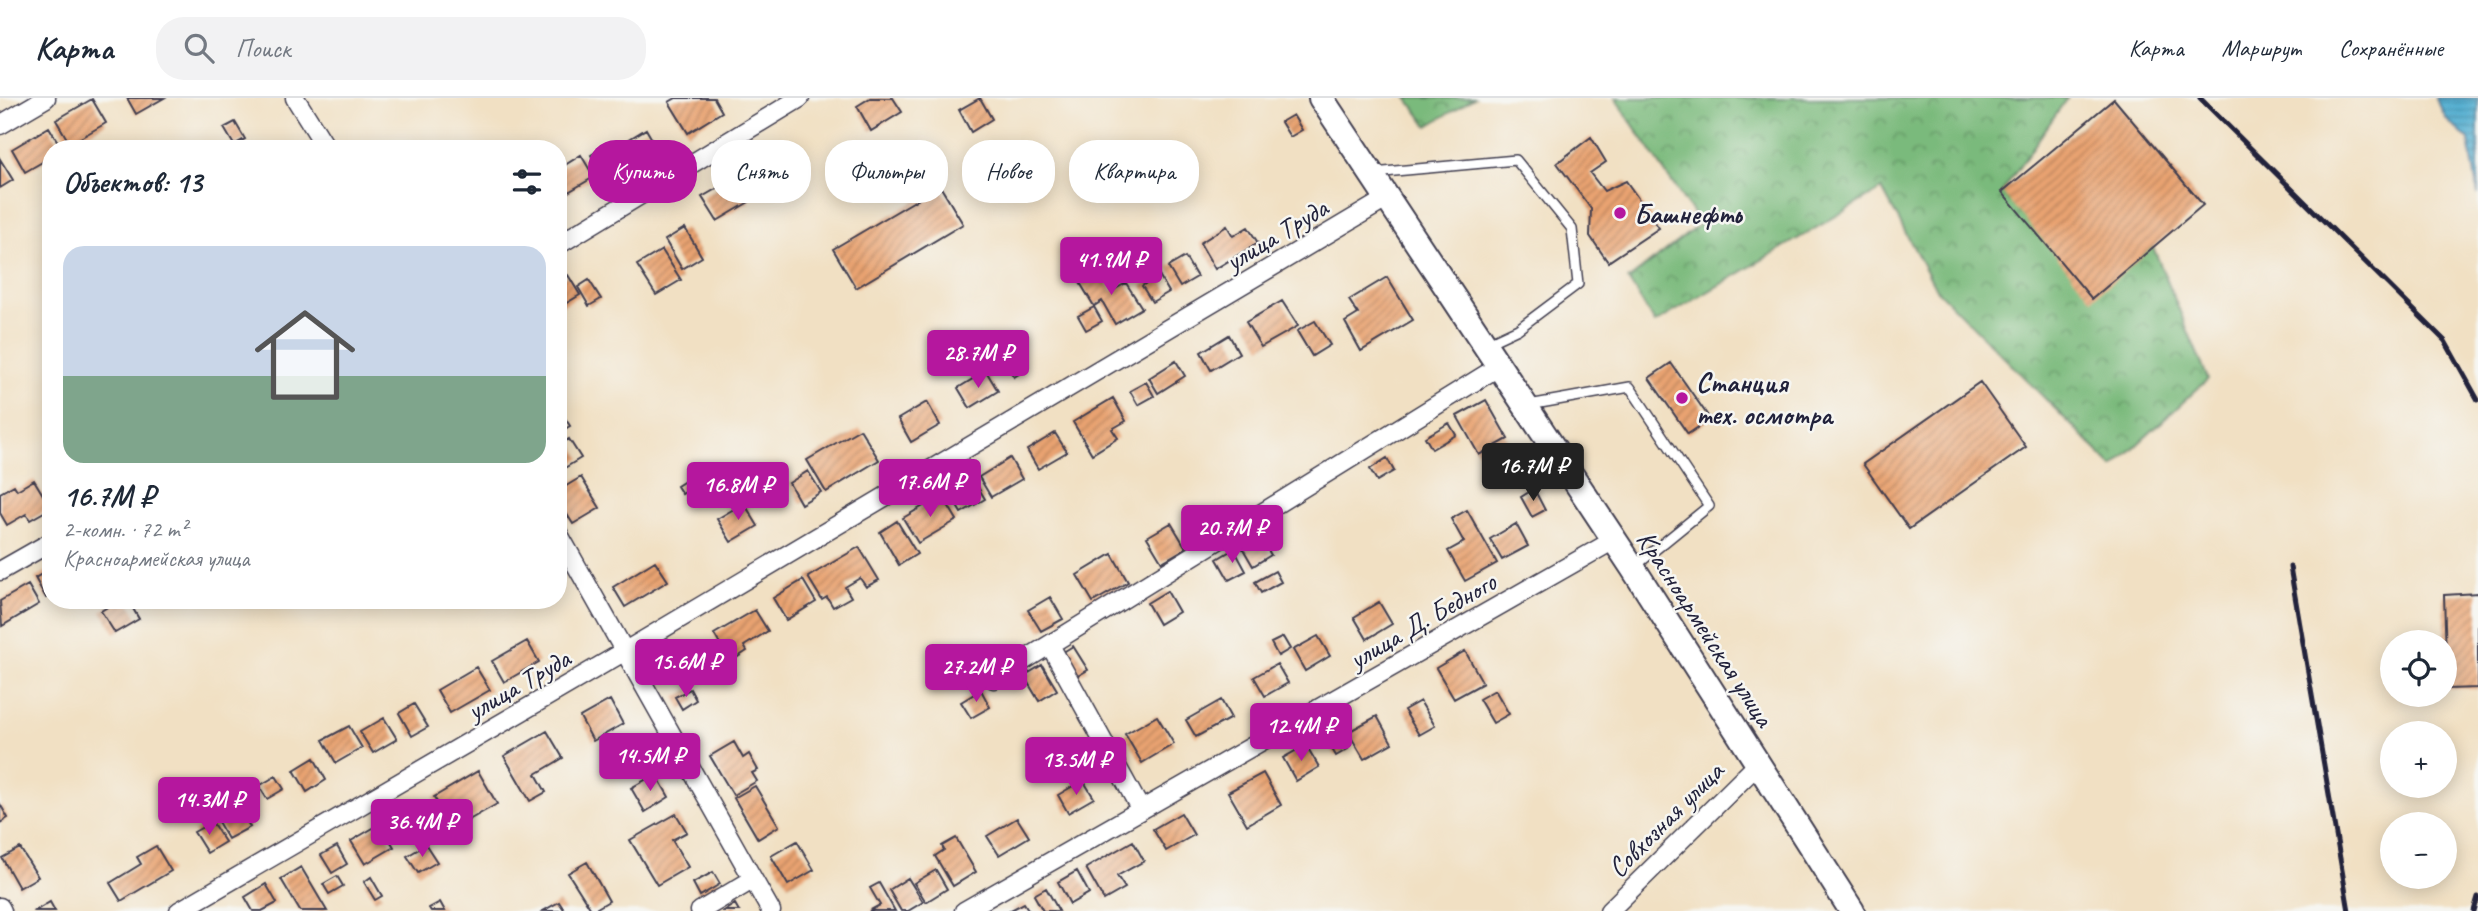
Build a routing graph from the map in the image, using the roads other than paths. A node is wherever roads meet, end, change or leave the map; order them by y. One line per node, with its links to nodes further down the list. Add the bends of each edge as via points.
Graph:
1 (46, 98): 5 (street)
2 (295, 98): 6 (street)
3 (800, 98): 9 (street)
4 (1321, 98): 7 (main road, Красноармейская улица)
5 (0, 125)
6 (321, 140)
7 (1370, 174): 8 (main road, Красноармейская улица); 10 (lane, via 1516,160 1572,229 1578,284 1518,329)
8 (1386, 198): 10 (main road, Красноармейская улица); 19 (street, улица Труда)
9 (567, 239)
10 (1484, 345): 11 (main road, Красноармейская улица)
11 (1499, 367): 12 (main road, Красноармейская улица); 18 (street)
12 (1525, 406): 13 (main road, Красноармейская улица); 16 (lane, via 1630,387 1644,408 1709,506)
13 (1614, 540): 16 (main road, Красноармейская улица); 22 (street, улица Д. Бедного)
14 (42, 547): 17 (street)
15 (567, 548): 19 (street)
16 (1633, 568): 21 (main road, Красноармейская улица)
17 (0, 571)
18 (1051, 647): 20 (street); 22 (street)
19 (627, 650): 23 (street); 24 (street, улица Труда)
20 (994, 679)
21 (1758, 764): 28 (street, Совхозная улица); 29 (main road, Красноармейская улица)
22 (1141, 810): 27 (street, улица Д. Бедного)
23 (752, 880): 25 (street); 26 (street)
24 (179, 911)
25 (700, 911)
26 (771, 911)
27 (964, 911)
28 (1609, 911)
29 (1852, 911)

